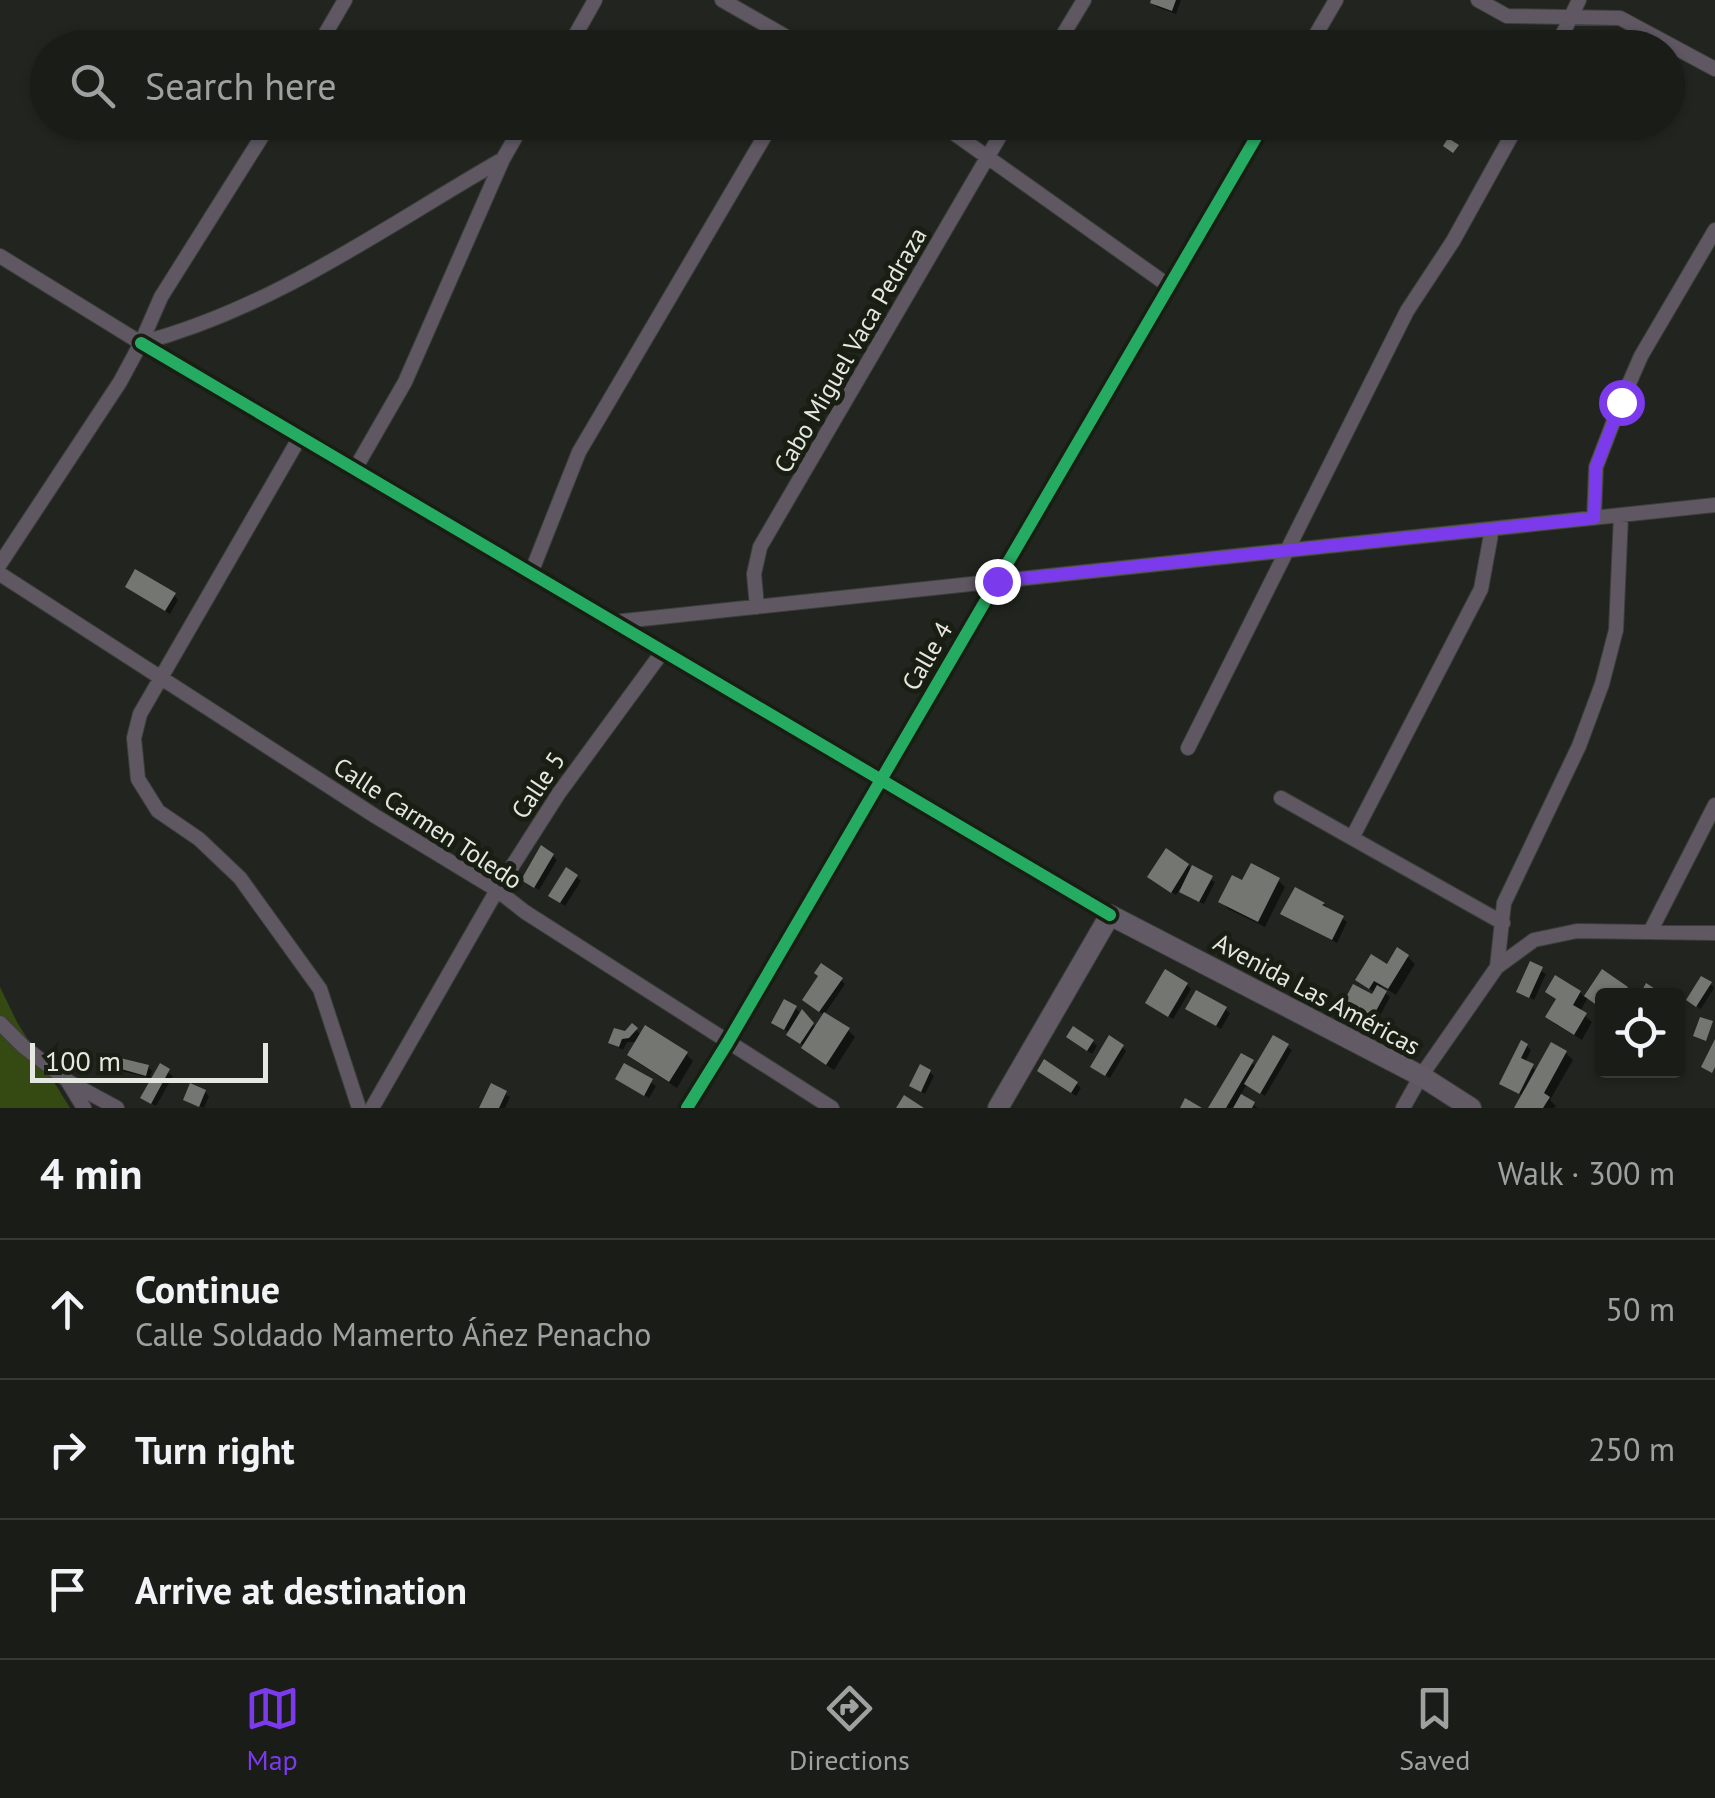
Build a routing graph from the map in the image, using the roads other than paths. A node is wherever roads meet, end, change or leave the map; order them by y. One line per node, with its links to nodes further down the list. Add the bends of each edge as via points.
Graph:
1 (345, 0): 9 (street)
2 (595, 0): 10 (street)
3 (722, 0): 11 (street)
4 (1084, 0): 12 (street)
5 (1336, 0): 13 (street)
6 (1478, 0): 8 (street, via 1507,16)
7 (1579, 0): 8 (street)
8 (1571, 17): 14 (street); 15 (street, via 1620,18)
9 (328, 30)
10 (578, 30)
11 (774, 30)
12 (1066, 30)
13 (1318, 30)
14 (1565, 30)
15 (1642, 30)
16 (1685, 53): 17 (street)
17 (1715, 69)
18 (259, 140): 30 (street, via 161,296)
19 (514, 140): 25 (street)
20 (762, 140): 39 (street, via 579,452)
21 (963, 140): 26 (street)
22 (998, 140): 26 (street, Cabo Miguel Vaca Pedraza)
23 (1254, 140): 29 (street, Calle 4)
24 (1509, 140): 37 (street, via 1407,311)
25 (503, 158): 30 (street, via 322,268 237,310); 32 (street, via 405,382)
26 (988, 158): 29 (street); 42 (street, Cabo Miguel Vaca Pedraza, via 760,547)
27 (1715, 230): 35 (street, via 1621,402 1596,467)
28 (0, 256): 30 (street)
29 (1169, 286): 41 (street, Calle 4)
30 (142, 343): 31 (street); 38 (street)
31 (300, 436): 32 (street); 45 (street)
32 (355, 469): 39 (street)
33 (1715, 506): 34 (street)
34 (1621, 515): 35 (street); 53 (street, via 1616,630 1602,684 1504,903)
35 (1594, 518): 36 (street)
36 (1492, 529): 37 (street); 50 (street, via 1480,589)
37 (1288, 550): 41 (street); 46 (street)
38 (0, 564)
39 (531, 573): 43 (street)
40 (0, 574): 45 (street, Calle Carmen Toledo)
41 (997, 581): 42 (street); 47 (street, Calle 4)
42 (757, 607): 43 (street)
43 (614, 622): 44 (street)
44 (663, 651): 47 (street); 51 (street, Calle 5)
45 (161, 678): 51 (street, Calle Carmen Toledo); 63 (street, via 134,738 138,779 158,812 240,878 320,988)
46 (1188, 748)
47 (881, 780): 52 (street); 58 (street, Calle 4)
48 (1281, 798): 50 (street)
49 (1715, 806): 54 (street)
50 (1352, 838): 53 (street)
51 (497, 890): 58 (street, Calle Carmen Toledo); 64 (street, Calle 5)
52 (1110, 916): 59 (main road, Avenida Las Américas); 67 (main road)
53 (1503, 924): 56 (street)
54 (1650, 932): 55 (street); 56 (street, via 1577,931 1534,940)
55 (1715, 932)
56 (1497, 967): 59 (street)
57 (0, 1023): 60 (street)
58 (728, 1042): 65 (street, Calle 4); 66 (street, Calle Carmen Toledo)
59 (1421, 1076): 68 (street); 69 (main road, Avenida Las Américas)
60 (67, 1080): 61 (street); 62 (street)
61 (84, 1108)
62 (117, 1108)
63 (359, 1108)
64 (372, 1108)
65 (687, 1108)
66 (832, 1108)
67 (998, 1108)
68 (1403, 1108)
69 (1471, 1108)

